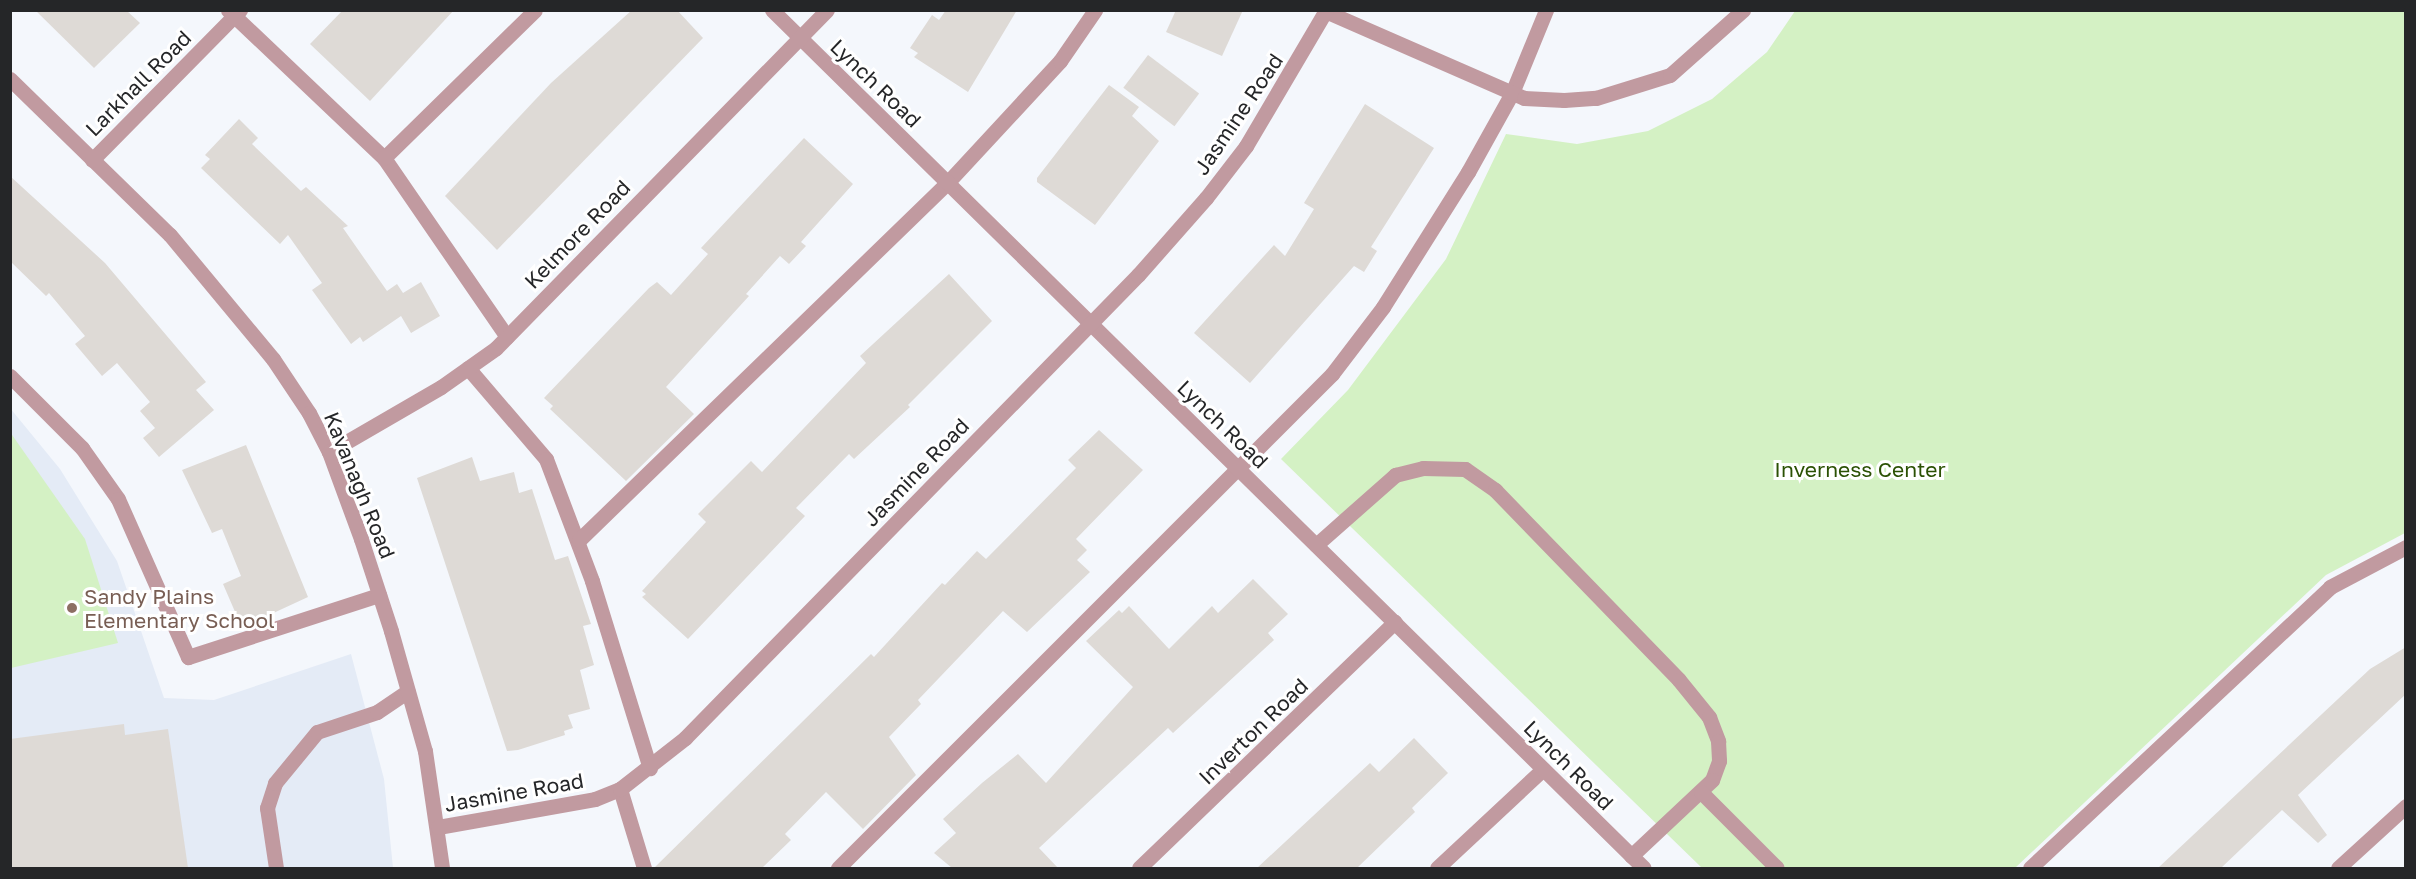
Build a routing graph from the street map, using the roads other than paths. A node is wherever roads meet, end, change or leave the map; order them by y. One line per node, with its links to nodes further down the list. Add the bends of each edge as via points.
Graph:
1 (535, 10): 12 (street)
2 (772, 10): 9 (street, Lynch Road)
3 (827, 10): 9 (street, Kelmore Road)
4 (1095, 10): 14 (street, via 1060,62)
5 (1546, 10): 11 (street)
6 (1743, 10): 11 (street, via 1670,75 1633,89 1596,98 1564,100 1524,98)
7 (1326, 11): 11 (street); 15 (street, Jasmine Road, via 1246,146 1206,198)
8 (234, 12): 12 (street); 13 (street, Larkhall Road)
9 (799, 38): 14 (street, Lynch Road); 16 (street, Kelmore Road)
10 (10, 79): 13 (street, Kavanagh Road)
11 (1512, 93): 20 (street, via 1383,307 1332,374)
12 (384, 158): 16 (street)
13 (92, 160): 19 (street, Kavanagh Road, via 170,235 219,290 279,368)
14 (948, 182): 15 (street, Lynch Road); 21 (street)
15 (1089, 323): 20 (street, Lynch Road); 27 (street, Jasmine Road, via 685,738)
16 (507, 337): 17 (street, Kelmore Road)
17 (468, 368): 19 (street, Kelmore Road); 21 (street, via 546,459)
18 (10, 376): 24 (street, via 82,448 118,499 188,657)
19 (329, 452): 24 (street, Kavanagh Road)
20 (1239, 469): 22 (street, Lynch Road); 37 (street)
21 (579, 540): 27 (street)
22 (1316, 544): 25 (street, Lynch Road); 30 (street, via 1395,475 1423,468 1465,469 1495,490 1679,680 1709,717 1719,741 1719,761)
23 (2406, 548): 42 (street, via 2330,587)
24 (379, 596): 26 (street, Kavanagh Road)
25 (1395, 622): 28 (street, Lynch Road); 38 (street, Inverton Road)
26 (408, 691): 32 (street, Kavanagh Road, via 425,751); 34 (street, via 377,712 317,732 275,783 267,808)
27 (650, 768): 29 (street, Jasmine Road)
28 (1543, 769): 33 (street, Lynch Road); 39 (street)
29 (620, 789): 32 (street, Jasmine Road, via 558,808); 36 (street)
30 (1701, 792): 33 (street); 41 (street)
31 (2406, 806): 43 (street)
32 (438, 827): 35 (street, Kavanagh Road)
33 (1631, 856): 40 (street, Lynch Road)
34 (276, 868)
35 (442, 868)
36 (644, 868)
37 (838, 868)
38 (1139, 868)
39 (1437, 868)
40 (1644, 868)
41 (1777, 868)
42 (2030, 868)
43 (2338, 868)

